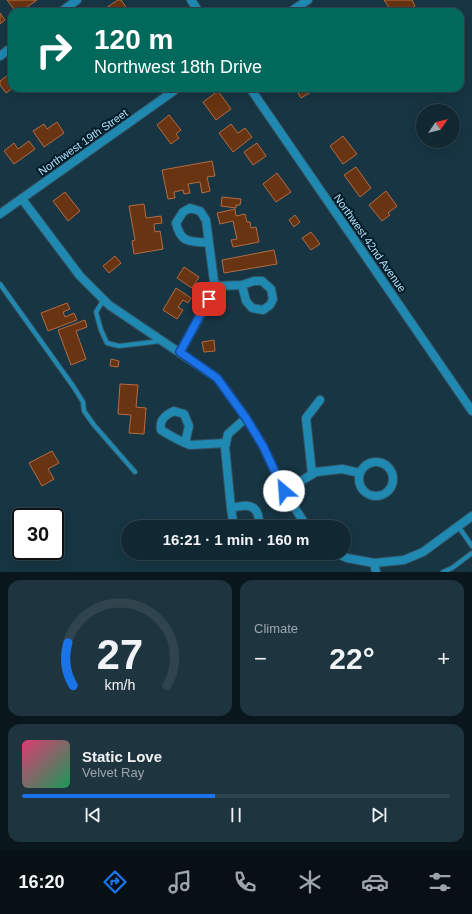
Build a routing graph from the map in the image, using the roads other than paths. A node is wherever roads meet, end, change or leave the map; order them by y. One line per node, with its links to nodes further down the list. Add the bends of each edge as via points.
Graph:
1 (78, 0): 3 (street)
2 (308, 0): 4 (street)
3 (67, 8)
4 (296, 8)
5 (172, 92): 7 (street, Northwest 19th Street)
6 (253, 92): 17 (street, Northwest 42nd Avenue)
7 (22, 199): 8 (street, Northwest 19th Street); 13 (street, via 80,276)
8 (0, 214)
9 (209, 243): 9 (street, via 206,220 200,210 190,208 183,212 176,223 179,233 187,241); 12 (street, via 214,281)
10 (0, 284): 21 (lane, via 73,386 83,402 84,411 94,425)
11 (242, 285): 12 (street)
12 (217, 286): 15 (street)
13 (104, 299): 14 (street); 14 (lane, via 96,312 107,343 120,346)
14 (163, 341): 15 (street)
15 (180, 352): 18 (street, via 217,378)
16 (320, 400): 23 (street, via 306,418)
17 (472, 411)
18 (246, 418): 20 (street, via 228,434); 24 (street, via 263,446)
19 (185, 443): 20 (street)
20 (226, 443): 25 (street)
21 (135, 472)
22 (360, 473): 22 (street, via 368,464 374,462 385,465 393,474 390,490 381,496 366,493 360,484); 23 (street, via 342,469)
23 (312, 474): 24 (street)
24 (284, 491): 29 (street)
25 (231, 508): 27 (street); 28 (street, via 248,506 254,509)
26 (472, 516): 30 (street)
27 (233, 520)
28 (260, 520)
29 (303, 520)
30 (458, 526): 31 (lane); 34 (street, via 423,552 404,560)
31 (472, 546)
32 (472, 553): 36 (lane)
33 (351, 559): 34 (street)
34 (374, 563): 35 (street)
35 (376, 572)
36 (443, 572)

